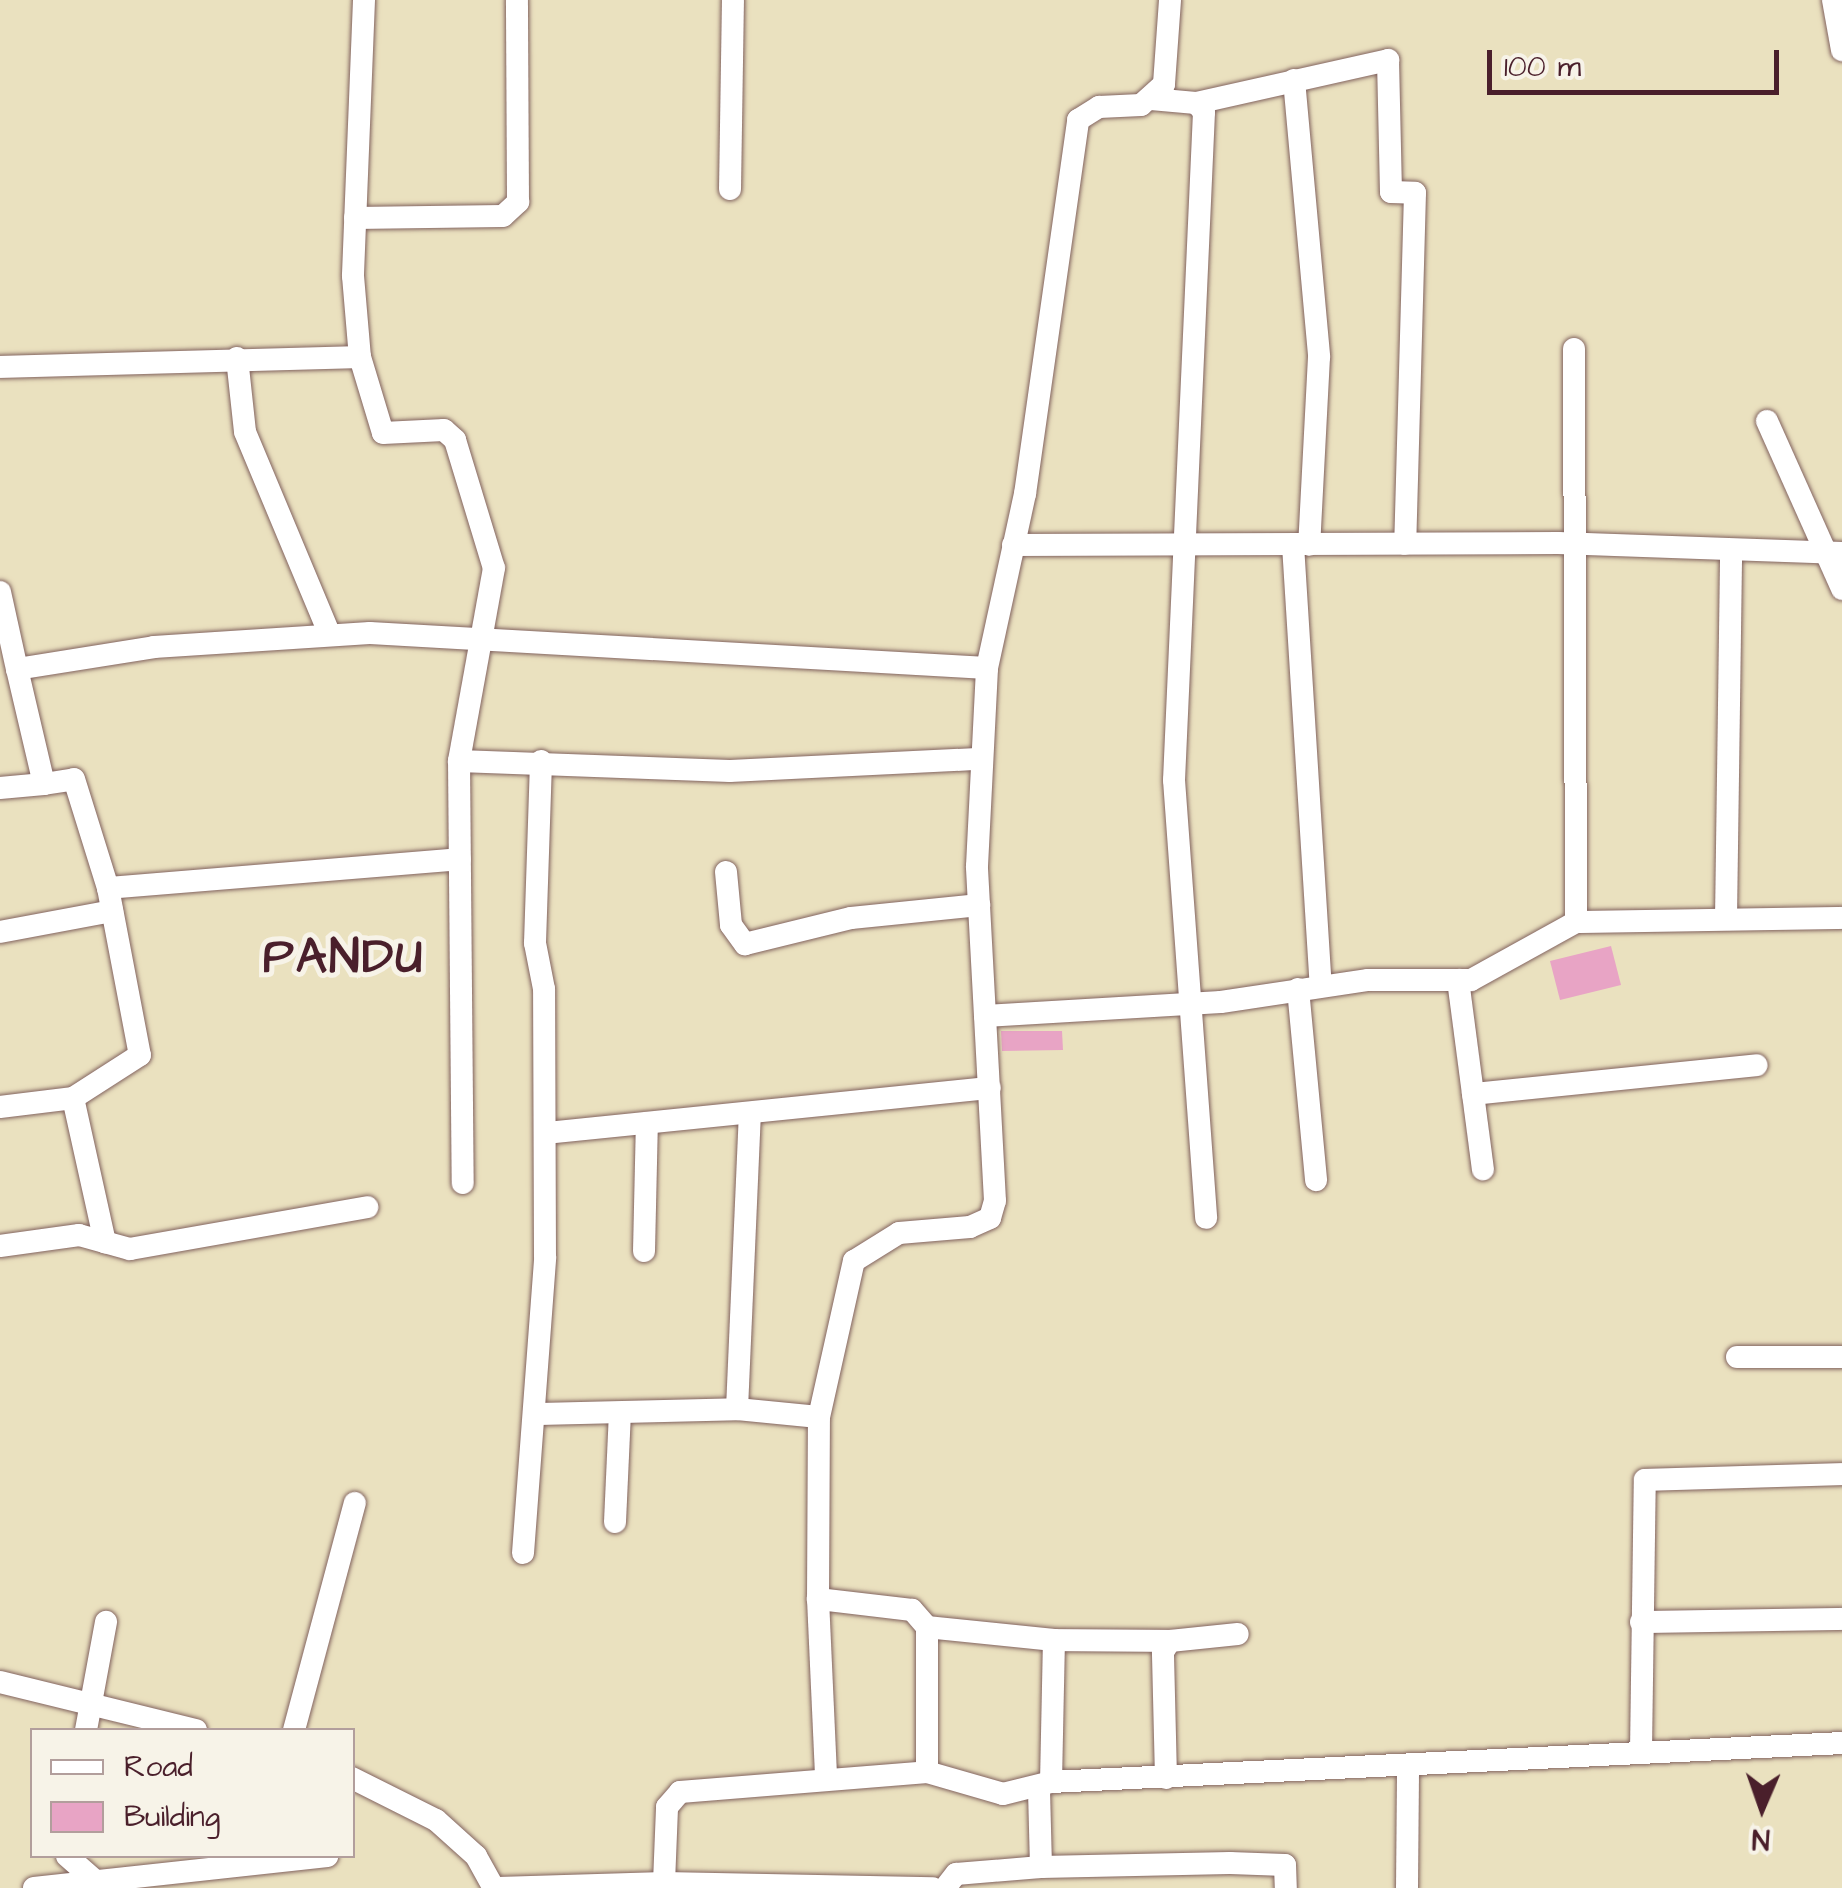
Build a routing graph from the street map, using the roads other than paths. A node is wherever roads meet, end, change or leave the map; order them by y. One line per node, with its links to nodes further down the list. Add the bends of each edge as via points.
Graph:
1 (364, 0): 11 (street)
2 (517, 0): 11 (street, via 518,202 504,216)
3 (733, 0): 10 (street)
4 (1170, 0): 8 (street, via 1164,84)
5 (1833, 0): 6 (street)
6 (1842, 50)
7 (1294, 80): 9 (street); 17 (street, via 1388,60 1392,192 1414,193); 19 (street, via 1319,357)
8 (1151, 100): 9 (street); 20 (street, via 1078,120)
9 (1196, 102): 21 (street, via 1204,148)
10 (730, 190)
11 (354, 218): 13 (street)
12 (1574, 350): 18 (street)
13 (360, 357): 14 (street); 27 (street, via 382,433 444,430 456,440 494,568)
14 (237, 358): 15 (street); 26 (street, via 246,432)
15 (0, 366)
16 (1767, 422): 23 (street)
17 (1405, 544): 18 (street); 19 (street)
18 (1570, 544): 22 (street); 41 (street)
19 (1301, 545): 21 (street); 44 (street)
20 (1013, 546): 21 (street); 28 (street)
21 (1190, 547): 45 (street, via 1174,780)
22 (1731, 552): 23 (street); 40 (street)
23 (1833, 553): 24 (street)
24 (1842, 589)
25 (0, 592): 29 (street)
26 (330, 635): 27 (street); 29 (street)
27 (477, 638): 28 (street); 32 (street)
28 (987, 668): 30 (street)
29 (17, 669): 33 (street)
30 (978, 759): 31 (street, via 730,771); 38 (street)
31 (541, 760): 32 (street); 54 (street, via 535,943)
32 (458, 761): 35 (street)
33 (44, 784): 34 (street); 37 (street, via 74,779)
34 (0, 788)
35 (460, 859): 37 (street); 57 (street)
36 (726, 872): 38 (street, via 730,925 745,944 850,918)
37 (110, 900): 42 (street); 50 (street, via 140,1055)
38 (979, 905): 46 (street)
39 (1842, 918): 40 (street)
40 (1726, 919): 41 (street)
41 (1576, 922): 43 (street)
42 (0, 932)
43 (1458, 980): 44 (street); 49 (street)
44 (1309, 987): 45 (street); 56 (street)
45 (1185, 1003): 46 (street); 59 (street)
46 (984, 1016): 48 (street)
47 (1757, 1065): 49 (street)
48 (990, 1088): 52 (street); 68 (street, via 990,1218 900,1233 854,1262)
49 (1473, 1094): 55 (street)
50 (74, 1098): 51 (street); 60 (street)
51 (0, 1106)
52 (750, 1113): 53 (street); 65 (street)
53 (647, 1124): 54 (street); 62 (street)
54 (546, 1132): 67 (street)
55 (1483, 1169)
56 (1316, 1180)
57 (463, 1184)
58 (367, 1207): 60 (street, via 130,1249)
59 (1206, 1218)
60 (105, 1242): 61 (street, via 79,1235)
61 (0, 1246)
62 (644, 1250)
63 (1737, 1357): 64 (street)
64 (1842, 1357)
65 (736, 1409): 66 (street); 68 (street)
66 (620, 1413): 67 (street); 71 (street)
67 (539, 1414): 72 (street)
68 (819, 1417): 73 (street)
69 (1842, 1474): 76 (street, via 1645,1480)
70 (354, 1503): 85 (street)
71 (615, 1522)
72 (523, 1554)
73 (818, 1599): 77 (street, via 912,1610); 90 (street)
74 (1842, 1619): 76 (street)
75 (106, 1622): 82 (street)
76 (1641, 1622): 87 (street)
77 (926, 1627): 79 (street); 89 (street)
78 (1238, 1634): 80 (street)
79 (1054, 1640): 80 (street); 93 (street)
80 (1170, 1641): 91 (street)
81 (0, 1682): 82 (street)
82 (92, 1704): 83 (street); 84 (street)
83 (86, 1728)
84 (188, 1728)
85 (295, 1728)
86 (1842, 1743): 87 (street)
87 (1640, 1751): 88 (street)
88 (1408, 1765): 91 (street); 104 (street)
89 (927, 1772): 90 (street); 93 (street, via 1004,1794)
90 (826, 1776): 97 (street, via 680,1792 667,1807)
91 (1166, 1778): 93 (street)
92 (355, 1785): 100 (street, via 436,1820 476,1856)
93 (1045, 1786): 96 (street)
94 (69, 1858): 98 (street)
95 (311, 1858): 98 (street)
96 (1041, 1866): 102 (street, via 956,1874); 103 (street, via 1285,1865)
97 (664, 1883): 100 (street); 101 (street)
98 (100, 1884): 99 (street)
99 (34, 1888)
100 (496, 1888)
101 (933, 1888)
102 (946, 1888)
103 (1286, 1888)
104 (1407, 1888)

